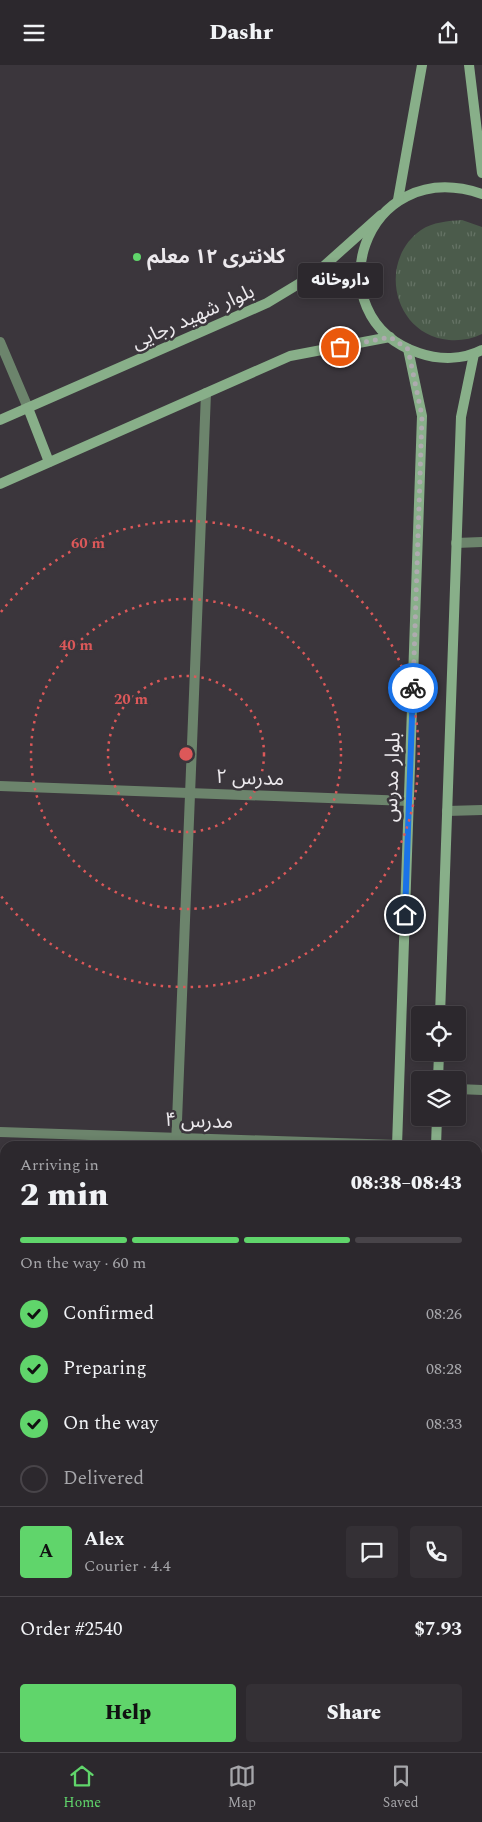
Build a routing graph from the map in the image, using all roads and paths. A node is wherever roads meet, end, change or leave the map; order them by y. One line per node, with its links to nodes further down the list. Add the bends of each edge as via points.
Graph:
1 (422, 65): 5 (street)
2 (469, 65): 3 (street)
3 (482, 173)
4 (482, 194): 5 (street, بلوار شهید رجایی, via 463,187 441,186 419,190)
5 (398, 200): 6 (street, بلوار شهید رجایی)
6 (381, 215): 7 (street, via 369,234 362,255 360,278 364,300); 12 (street, بلوار شهید رجایی, via 315,274 267,303)
7 (390, 337): 9 (street); 11 (street, via 290,356)
8 (0, 342): 12 (street)
9 (408, 349): 10 (street, via 430,357 445,358); 20 (street, بلوار مدرس, via 422,416)
10 (478, 352): 17 (street, via 461,417)
11 (206, 393): 14 (street); 19 (street)
12 (28, 408): 13 (street, بلوار شهید رجایی); 14 (street)
13 (0, 420)
14 (49, 462): 15 (street)
15 (0, 483)
16 (482, 542): 17 (street)
17 (456, 543): 22 (street)
18 (0, 786): 19 (street, مدرس ۲)
19 (190, 793): 20 (street, مدرس ۲); 29 (street)
20 (409, 801): 30 (street, بلوار مدرس)
21 (482, 810): 22 (street)
22 (447, 811): 23 (street)
23 (440, 1006)
24 (466, 1089): 25 (street)
25 (482, 1090)
26 (437, 1126): 31 (street)
27 (0, 1132): 28 (street, مدرس ۴)
28 (158, 1141)
29 (176, 1141)
30 (397, 1141)
31 (436, 1141)

